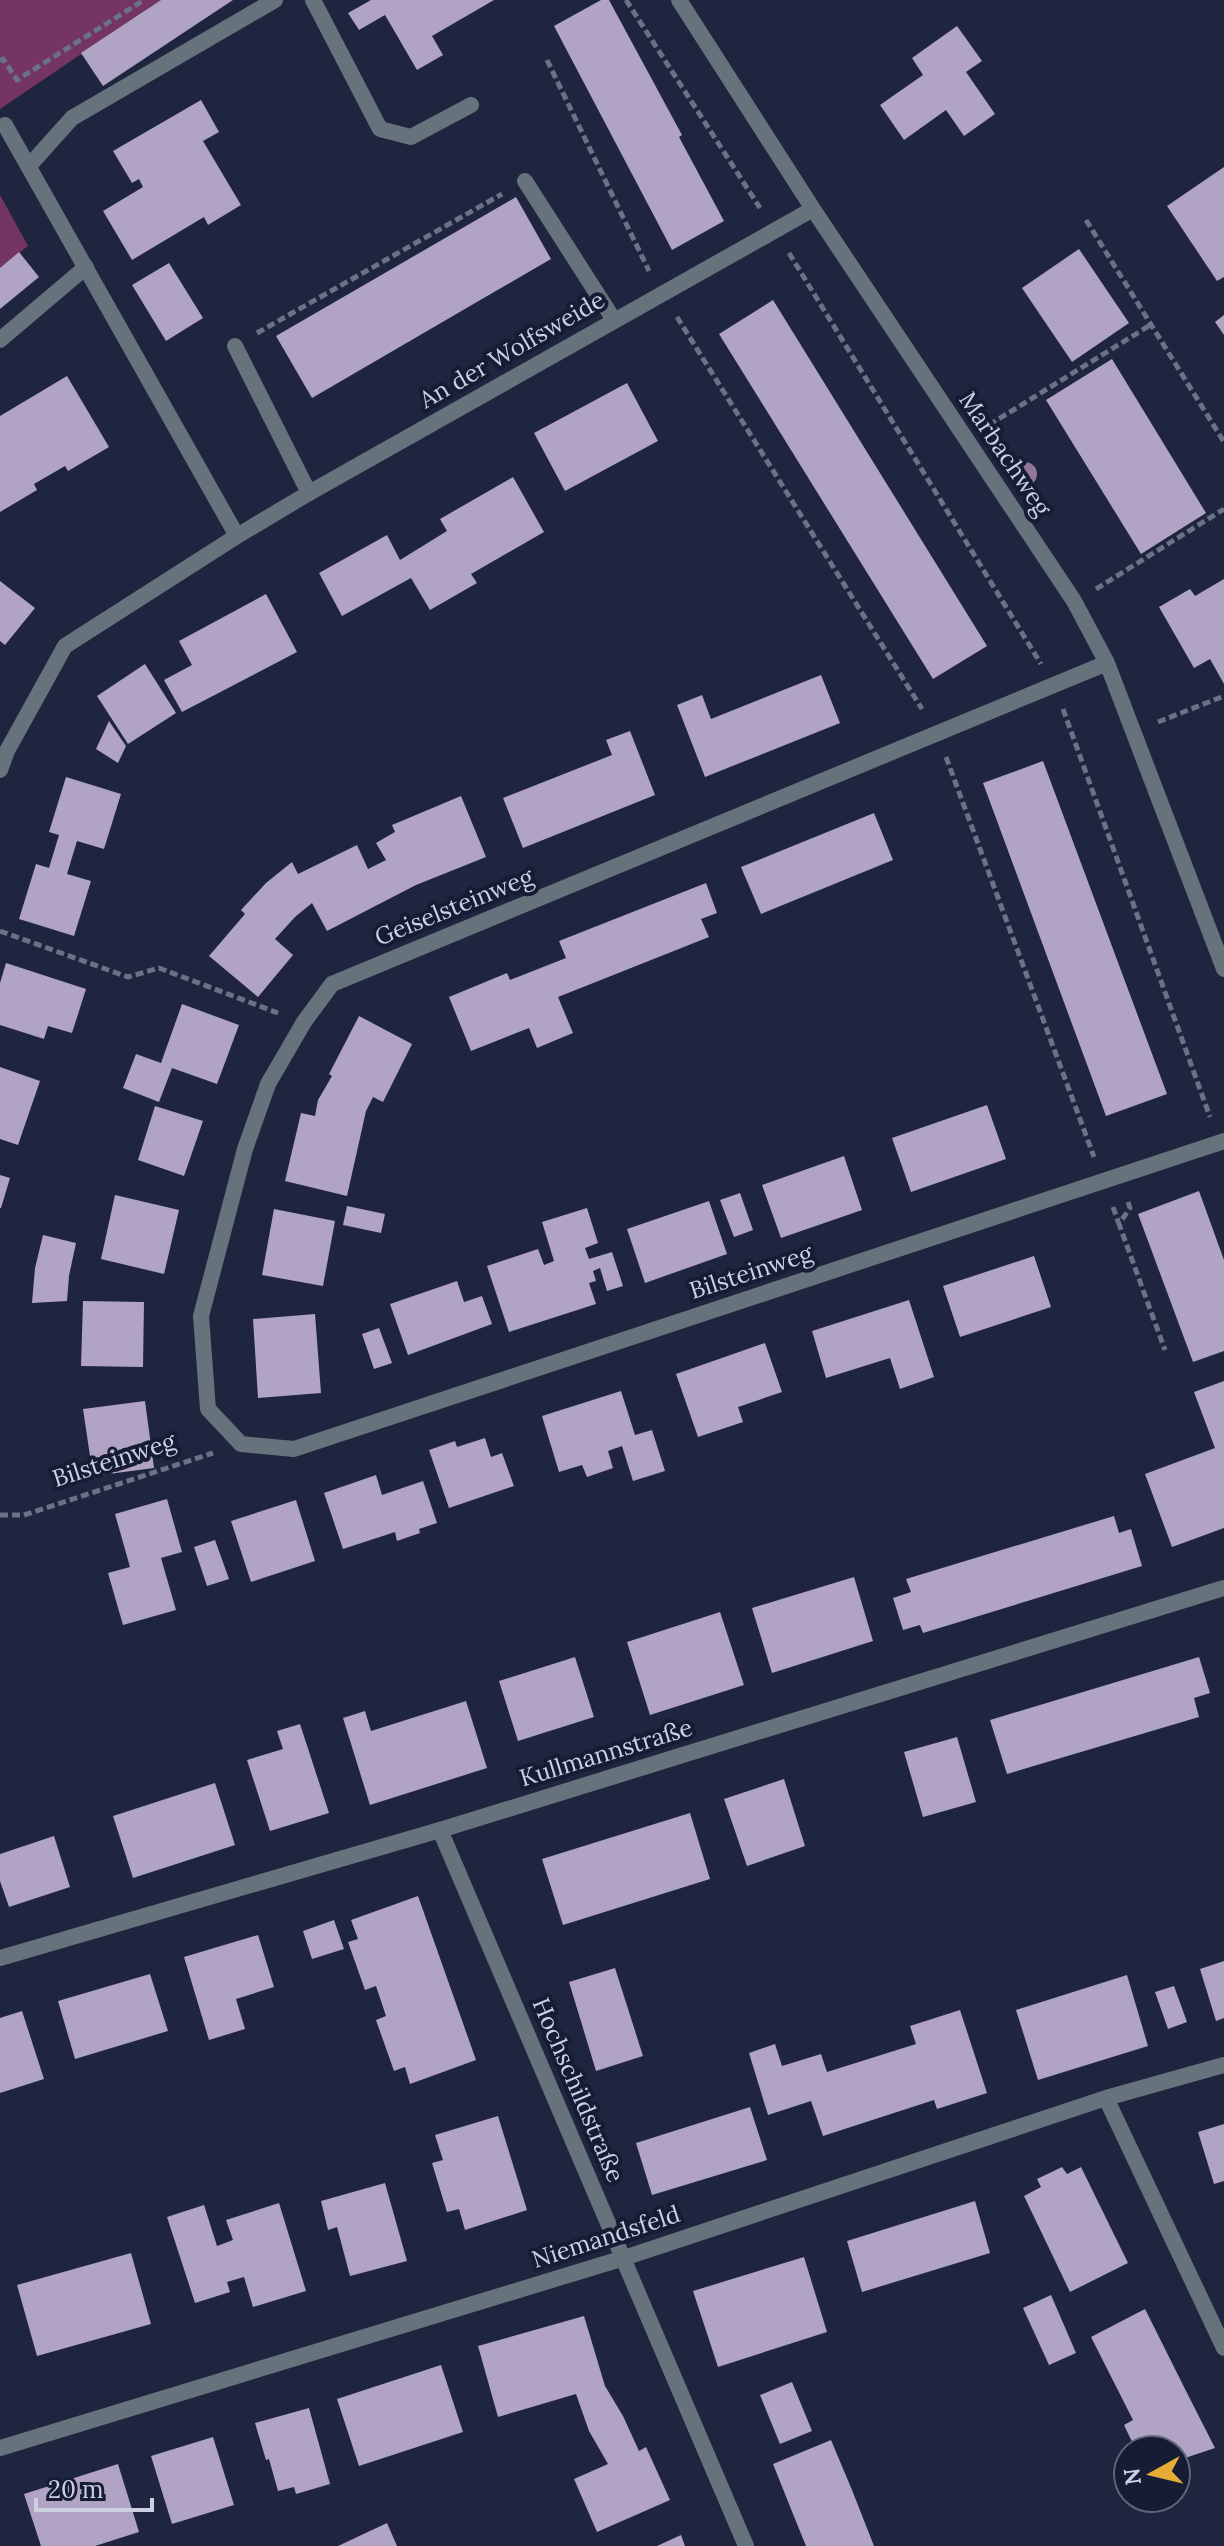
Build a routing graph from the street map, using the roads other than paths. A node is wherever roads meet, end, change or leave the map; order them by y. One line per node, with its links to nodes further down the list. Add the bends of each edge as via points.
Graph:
1 (275, 0): 6 (street, via 72,118)
2 (313, 0): 4 (street, via 380,129 411,137)
3 (679, 0): 8 (street, Marbachweg)
4 (471, 105)
5 (5, 125): 6 (street)
6 (29, 166): 9 (street)
7 (525, 181): 10 (street)
8 (813, 209): 10 (street, An der Wolfsweide); 15 (street, Marbachweg, via 1074,601)
9 (86, 267): 11 (street); 14 (street)
10 (614, 320): 13 (street, An der Wolfsweide)
11 (0, 340)
12 (235, 346): 13 (street)
13 (309, 493): 14 (street, An der Wolfsweide)
14 (237, 536): 16 (street, An der Wolfsweide, via 65,646)
15 (1107, 663): 17 (street, Marbachweg); 19 (street, Geiselsteinweg, via 332,984 268,1084 245,1149 201,1316 208,1409 241,1444)
16 (0, 770)
17 (1224, 969)
18 (1222, 1142): 19 (street, Bilsteinweg)
19 (294, 1449)
20 (1224, 1588): 21 (street, Kullmannstraße)
21 (440, 1830): 22 (street, Kullmannstraße); 25 (street, Hochschildstraße)
22 (0, 1958)
23 (1224, 2065): 24 (street, Niemandsfeld)
24 (1106, 2098): 25 (street, Niemandsfeld); 26 (street)
25 (624, 2258): 27 (street, Niemandsfeld); 28 (street, Hochschildstraße)
26 (1224, 2348)
27 (0, 2448)
28 (746, 2546)

